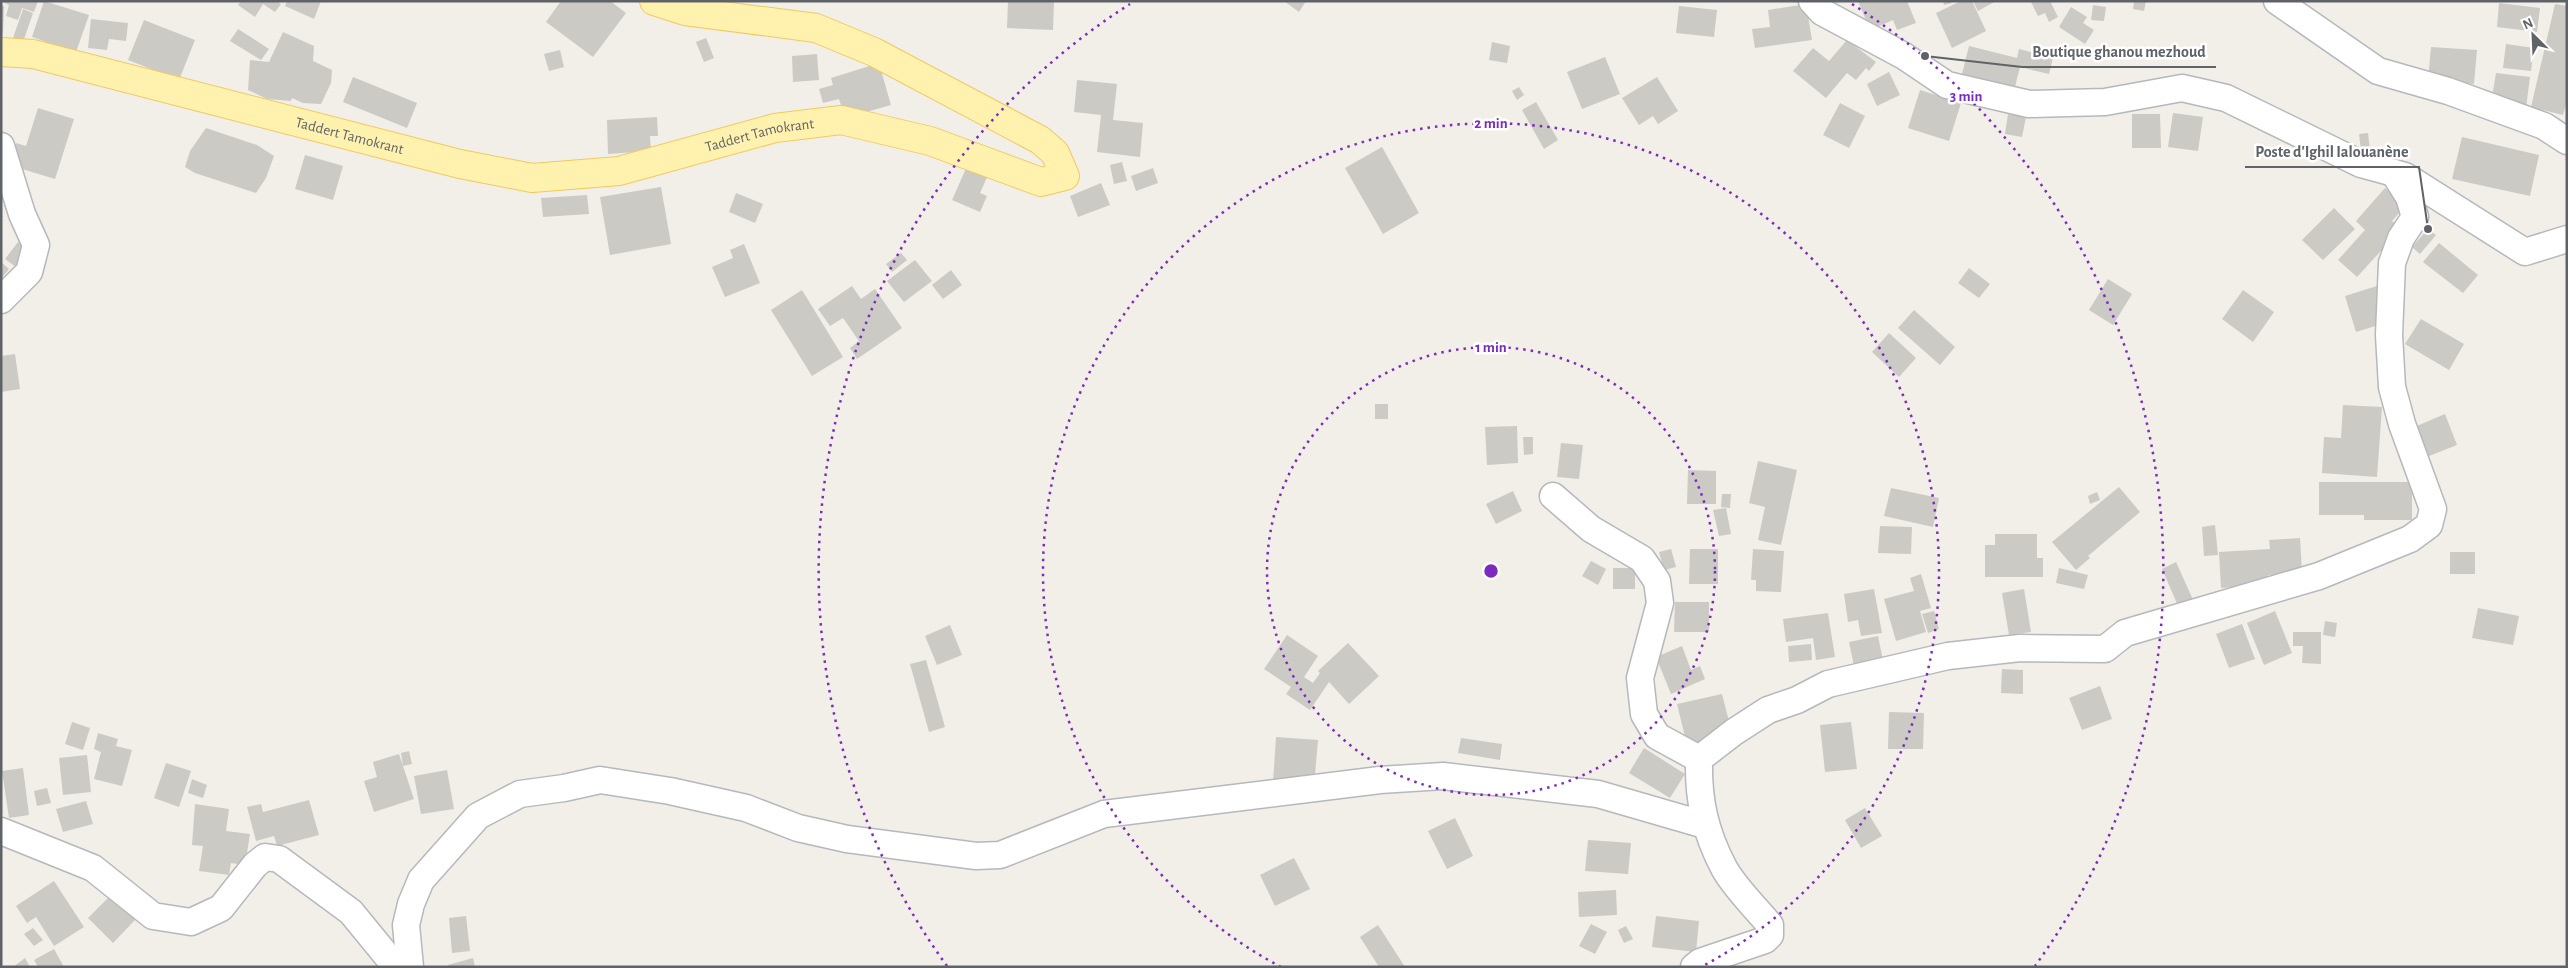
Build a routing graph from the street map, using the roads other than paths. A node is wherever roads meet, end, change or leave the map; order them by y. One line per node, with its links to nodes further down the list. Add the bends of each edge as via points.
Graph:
1 (654, 1): 4 (main road, Taddert Tamokrant, via 685,12)
2 (1812, 1): 5 (street, via 1822,12)
3 (2277, 1): 7 (street, via 2378,71 2448,91 2544,126)
4 (738, 10): 6 (main road, Taddert Tamokrant, via 816,28 874,52 1040,140 1055,153 1065,176 1041,182 930,142 841,120 775,128 619,171 532,178 460,164 33,54)
5 (1841, 11): 9 (street, via 1947,85 2029,104 2104,102 2182,88 2226,98 2361,164)
6 (1, 52)
7 (2567, 141)
8 (1, 146): 11 (street, via 22,214 36,245 29,272)
9 (2394, 173): 10 (street, via 2405,176 2525,252); 13 (street, via 2409,197 2414,217 2401,238 2392,263 2389,336 2392,387 2432,508 2429,525 2410,540 2319,576 2125,633 2105,650 2020,648 1948,656 1828,684 1768,710)
10 (2567, 239)
11 (1, 300)
12 (1553, 496): 13 (street, via 1591,529 1642,559 1657,581 1660,603 1640,678 1644,714 1657,736)
13 (1699, 759): 14 (street, via 1699,790)
14 (1705, 825): 17 (street, via 1598,794 1443,776 1370,781 1104,814 1000,855 976,856 848,839 798,828 746,808 670,790 600,780 520,794 478,816 421,880 406,925); 18 (street, via 1724,869 1770,925 1770,935 1765,940 1700,962)
15 (1, 831): 16 (street, via 93,868 153,916 191,922 221,908 265,857 279,859 351,912)
16 (396, 967)
17 (410, 967)
18 (1694, 967)

